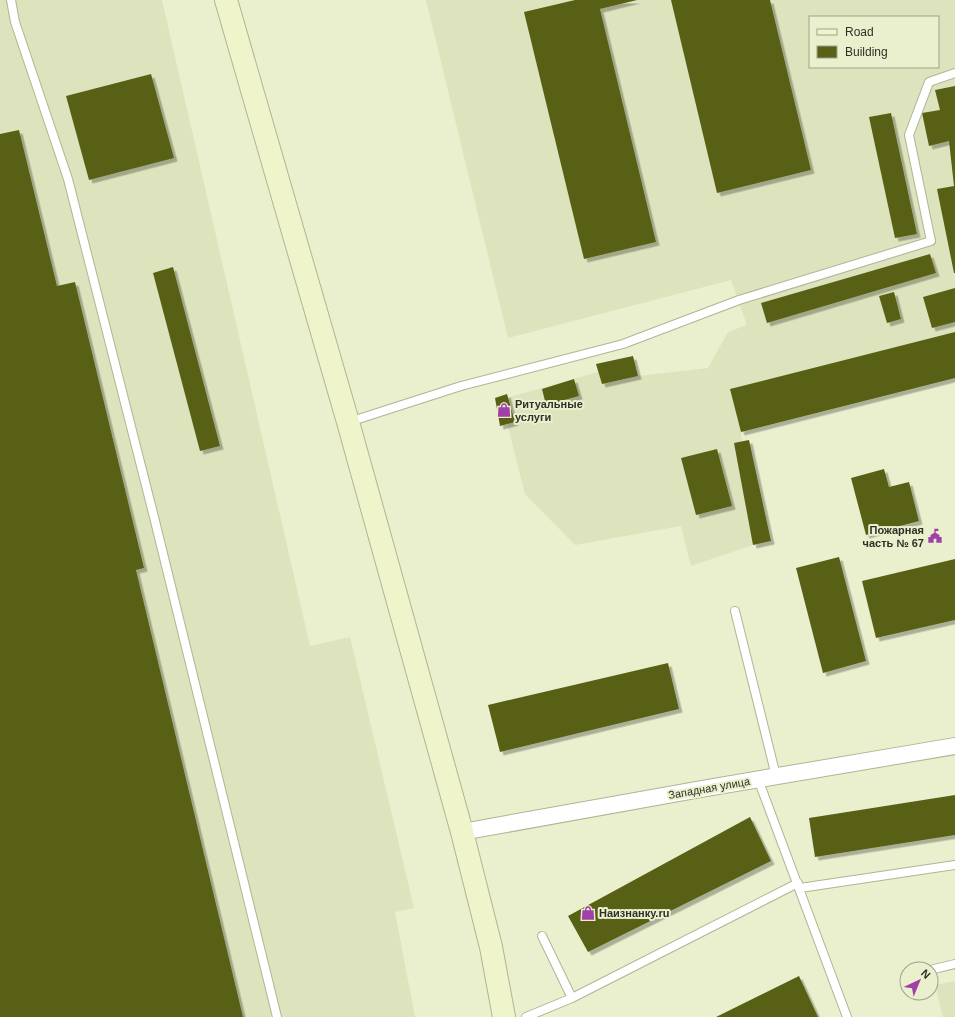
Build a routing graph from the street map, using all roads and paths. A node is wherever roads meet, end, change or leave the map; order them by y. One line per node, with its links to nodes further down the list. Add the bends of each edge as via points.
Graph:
1 (11, 0): 16 (lane, via 15,22 68,178)
2 (226, 0): 4 (main road)
3 (955, 73): 4 (lane, via 929,82 909,135 931,241 739,300 623,344 460,386)
4 (348, 422): 9 (main road)
5 (735, 611): 7 (lane)
6 (955, 746): 7 (street, Западная улица)
7 (776, 776): 8 (street, Западная улица)
8 (758, 779): 9 (street, Западная улица); 11 (lane)
9 (462, 832): 17 (main road, via 491,947)
10 (955, 865): 11 (lane)
11 (799, 885): 15 (lane); 19 (lane)
12 (542, 936): 15 (lane)
13 (955, 964): 14 (lane)
14 (939, 968)
15 (572, 998): 18 (lane)
16 (277, 1017)
17 (504, 1017)
18 (526, 1017)
19 (847, 1017)

